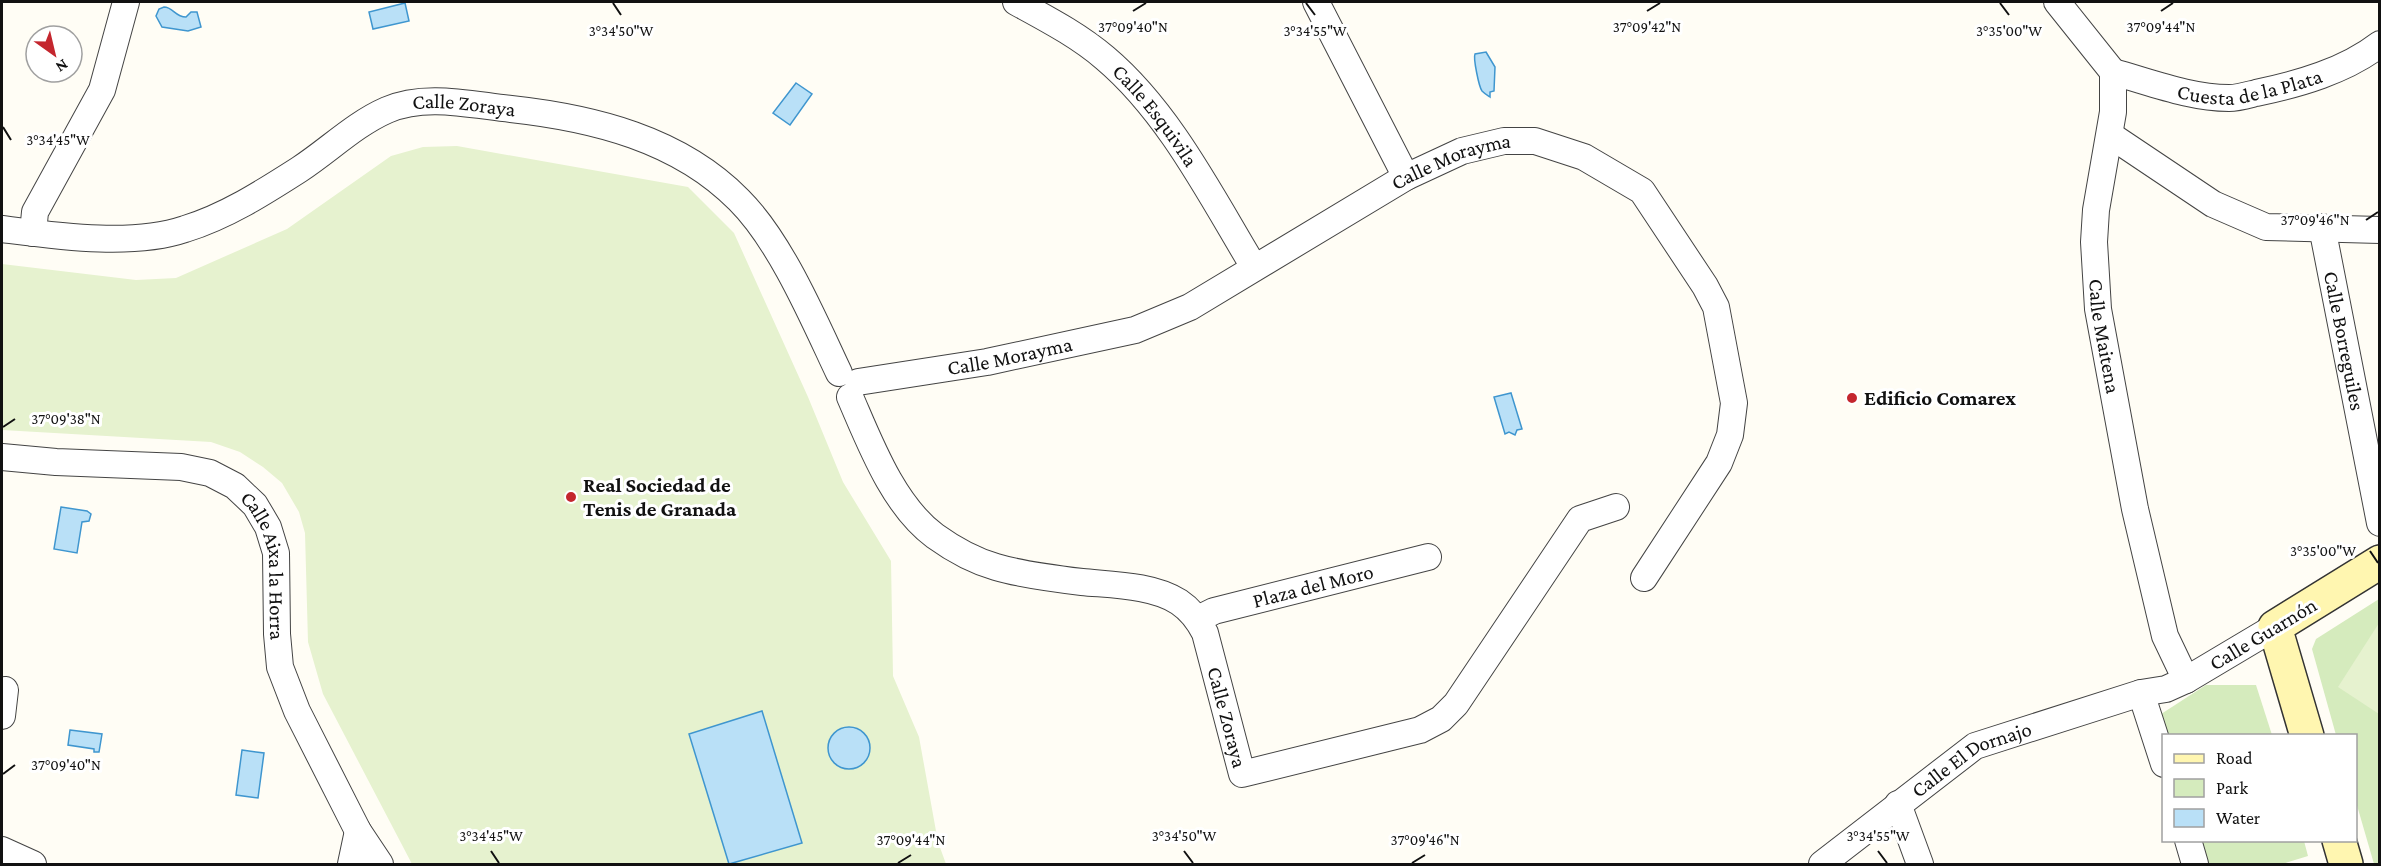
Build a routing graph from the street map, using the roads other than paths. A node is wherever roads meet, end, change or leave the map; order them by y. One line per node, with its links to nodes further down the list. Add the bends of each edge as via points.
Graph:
1 (126, 2): 12 (street, via 102,90 35,212)
2 (1016, 2): 13 (street, Calle Esquivila, via 1067,29 1140,92 1173,136)
3 (1316, 2): 8 (street)
4 (2057, 2): 6 (street)
5 (2379, 44): 6 (street, Cuesta de la Plata, via 2343,66 2283,87 2231,98 2201,95)
6 (2112, 72): 7 (street, Calle Maitena)
7 (2110, 135): 9 (street, via 2213,204 2266,227); 23 (street, Calle Maitena, via 2094,242 2098,309 2135,508 2165,636)
8 (1406, 177): 13 (street, Calle Morayma); 20 (street, Calle Morayma, via 1462,151 1504,141 1535,141 1584,157 1642,191 1705,286 1716,307 1734,403 1730,435 1719,463)
9 (2322, 227): 11 (street); 17 (street, Calle Borreguiles)
10 (2, 229): 12 (street, Calle Zoraya)
11 (2379, 230)
12 (33, 233): 14 (street, Calle Zoraya, via 136,239 183,230 245,203 388,110 416,102 551,113 629,132 681,155 714,177 741,202 774,246)
13 (1254, 267): 14 (street, Calle Morayma, via 1190,307 1135,330 987,362)
14 (849, 384): 21 (street, Calle Zoraya, via 873,448 906,507 934,535 966,555 996,567 1078,582 1141,588 1179,601)
15 (2, 457): 30 (street, Calle Aixa la Horra, via 182,467 210,473 235,486 255,506 268,526 276,554 280,667 297,711)
16 (1616, 507): 21 (street, Calle Zoraya, via 1580,519 1456,704 1442,719 1420,730 1242,774)
17 (2379, 524)
18 (1428, 557): 21 (street, Plaza del Moro, via 1214,611)
19 (2379, 562): 22 (street, Calle Guarnón)
20 (1644, 578)
21 (1198, 619)
22 (2275, 627): 23 (street, Calle Guarnón); 27 (street)
23 (2186, 680): 25 (street, Calle Guarnón, via 2166,689)
24 (5, 690): 26 (street)
25 (2141, 693): 28 (street); 29 (street, Calle El Dornajo, via 1975,746)
26 (2, 716)
27 (2307, 734)
28 (2162, 761)
29 (1898, 804): 37 (street, Calle El Dornajo); 38 (street)
30 (358, 831): 35 (street); 36 (street, Calle Aixa la Horra)
31 (2189, 842): 39 (street)
32 (2339, 842): 40 (street)
33 (2, 850): 34 (street)
34 (33, 864)
35 (351, 864)
36 (380, 864)
37 (1822, 864)
38 (1920, 864)
39 (2195, 864)
40 (2346, 864)

